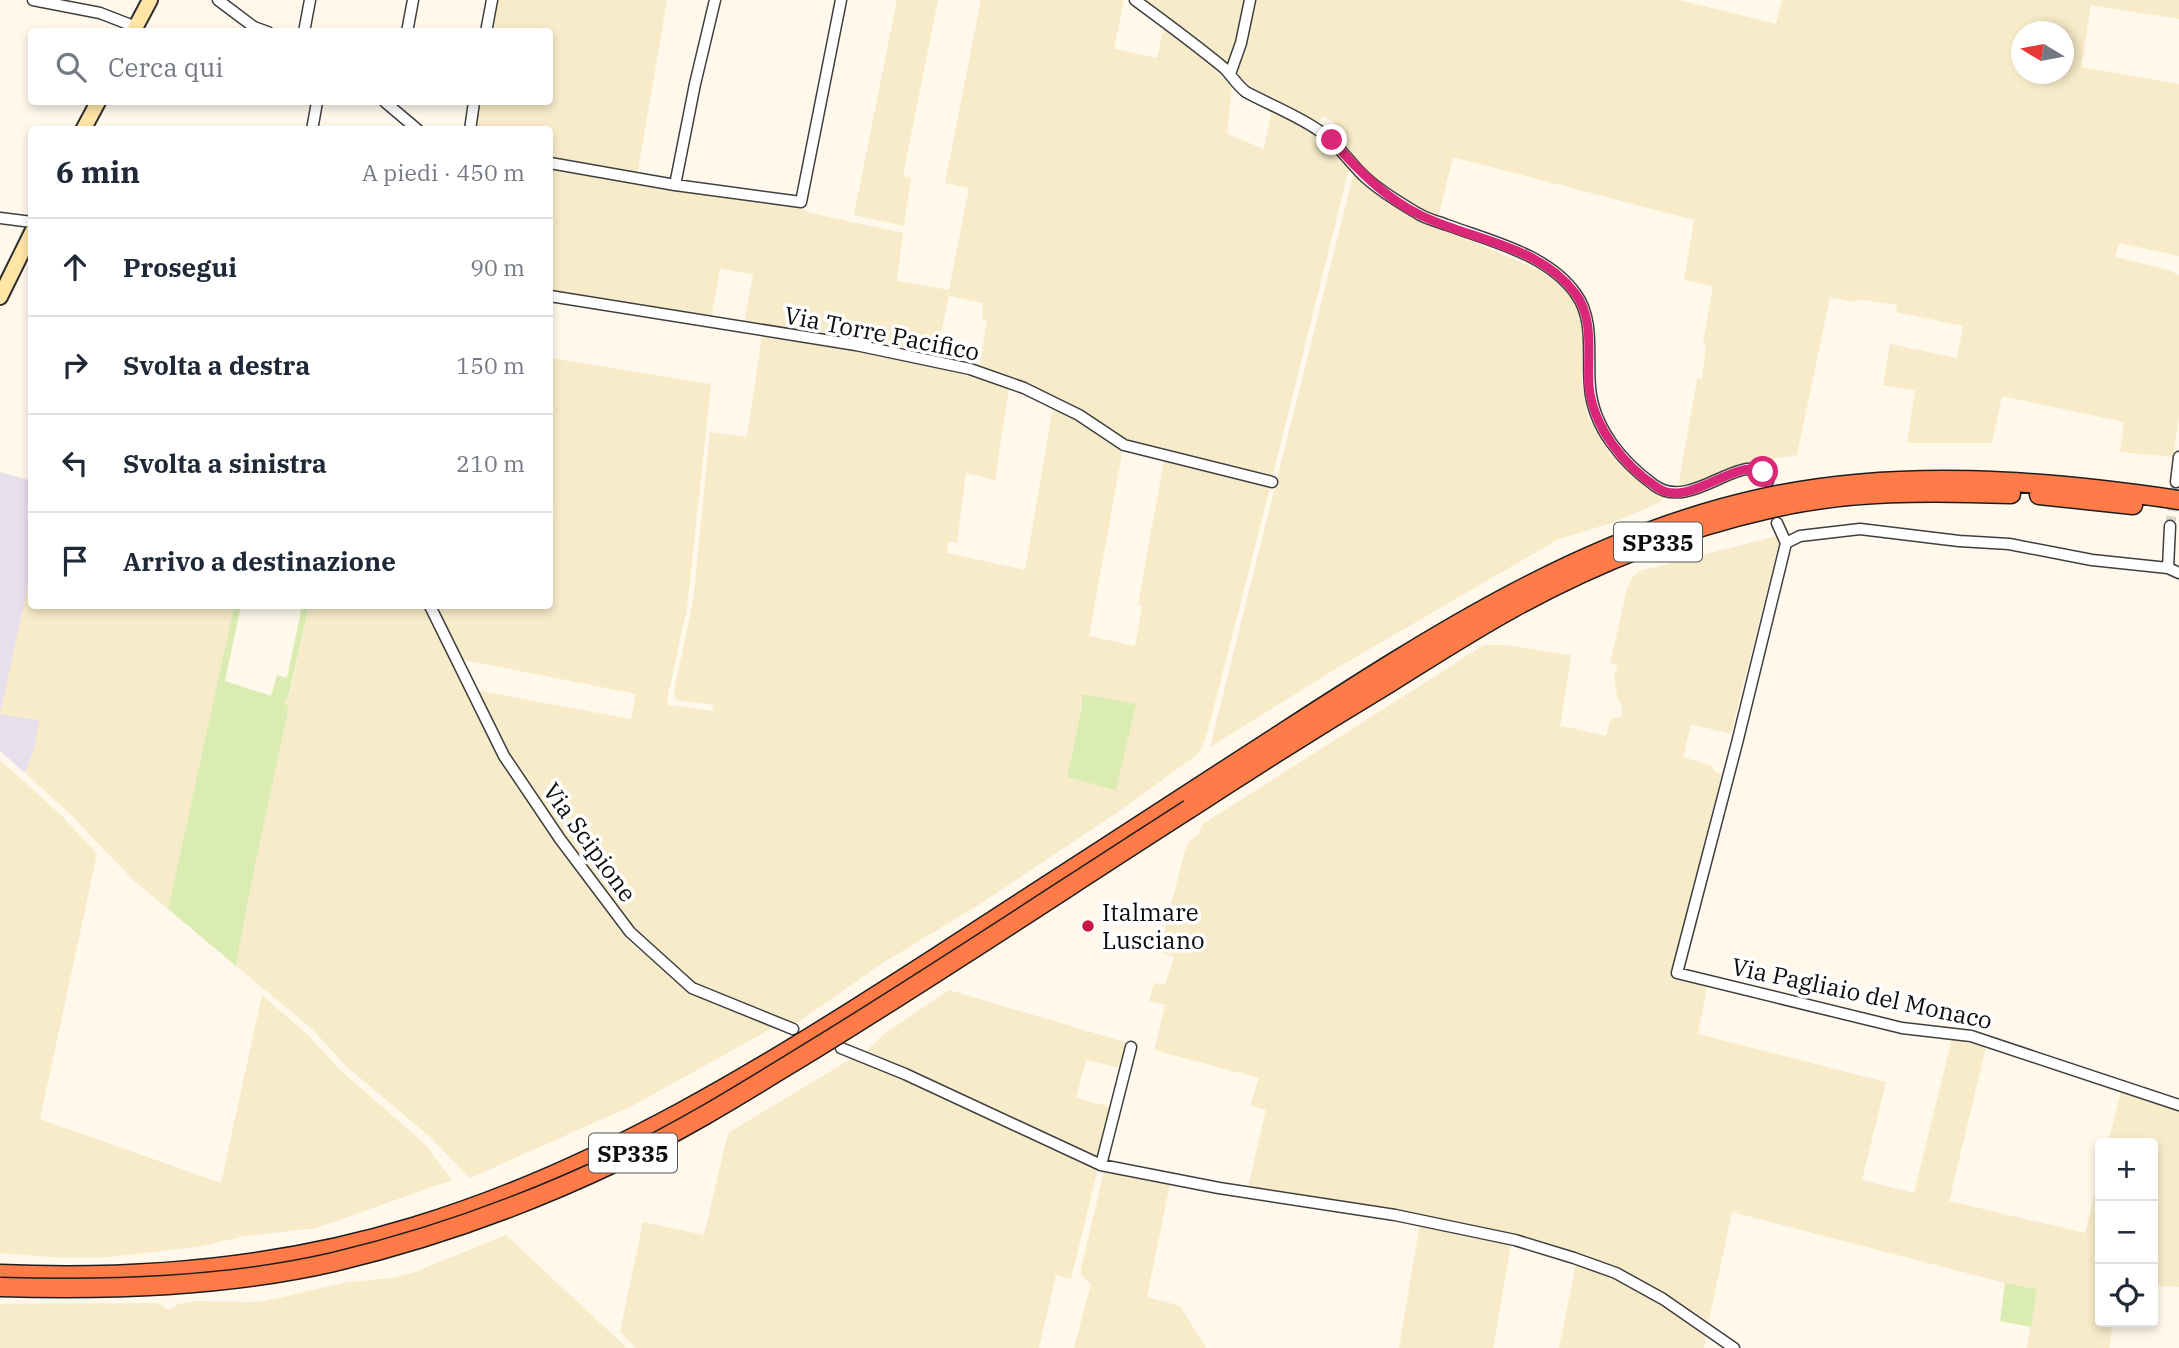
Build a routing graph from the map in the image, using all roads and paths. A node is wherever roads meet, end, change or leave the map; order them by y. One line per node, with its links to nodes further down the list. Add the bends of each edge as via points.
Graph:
1 (33, 0): 13 (street, via 100,13)
2 (150, 0): 14 (main road)
3 (218, 0): 12 (street)
4 (235, 0): 12 (street)
5 (310, 0): 16 (street)
6 (413, 0): 17 (street)
7 (492, 0): 18 (street)
8 (715, 0): 29 (street)
9 (841, 0): 29 (street, via 801,202)
10 (1135, 0): 19 (street)
11 (1250, 0): 19 (street)
12 (233, 13): 15 (street)
13 (133, 28)
14 (136, 28)
15 (257, 28)
16 (305, 28)
17 (409, 28)
18 (487, 28)
19 (1230, 74): 36 (street, via 1246,92 1319,130 1368,180 1419,215 1521,253 1562,278 1586,314 1589,386 1600,424 1615,449 1652,484 1678,494 1749,468 1763,472)
20 (96, 105): 24 (main road)
21 (316, 105): 25 (street)
22 (392, 105): 26 (street)
23 (474, 105): 27 (street)
24 (85, 126)
25 (313, 126)
26 (414, 126)
27 (471, 126)
28 (553, 164): 29 (street)
29 (675, 185)
30 (0, 218): 31 (street)
31 (28, 222)
32 (28, 240): 34 (main road)
33 (553, 296): 37 (street, Via Torre Pacifico, via 856,345 970,369 1024,388 1124,445)
34 (0, 298)
35 (2179, 457): 38 (street)
36 (1768, 481)
37 (1272, 482)
38 (2177, 491): 45 (highway, SP335, via 1946,479 1865,483 1763,498 1672,523 1517,591 1410,653)
39 (2174, 519): 42 (street); 45 (highway, SP335, via 2120,503 1937,492 1842,497 1770,509 1698,529 1631,552 1514,607 1307,733)
40 (1777, 523): 41 (street)
41 (1786, 542): 42 (street, via 1860,529 2009,544); 49 (street, Via Pagliaio del Monaco, via 1677,973 1902,1028 1970,1036)
42 (2168, 568): 43 (street)
43 (2179, 573)
44 (431, 609): 46 (street, Via Scipione, via 504,757 630,932 692,988)
45 (1199, 792): 51 (highway, SP335, via 703,1100 609,1149 488,1201 386,1235 232,1266 138,1274); 52 (highway, SP335, bridge, via 870,1014 720,1107 619,1161 507,1209 334,1262 275,1273 148,1286)
46 (793, 1029)
47 (1131, 1047): 50 (street)
48 (841, 1048): 50 (street)
49 (2179, 1105)
50 (1101, 1165): 53 (street, via 1515,1240 1616,1273 1664,1299)
51 (0, 1274)
52 (0, 1287)
53 (1734, 1348)

